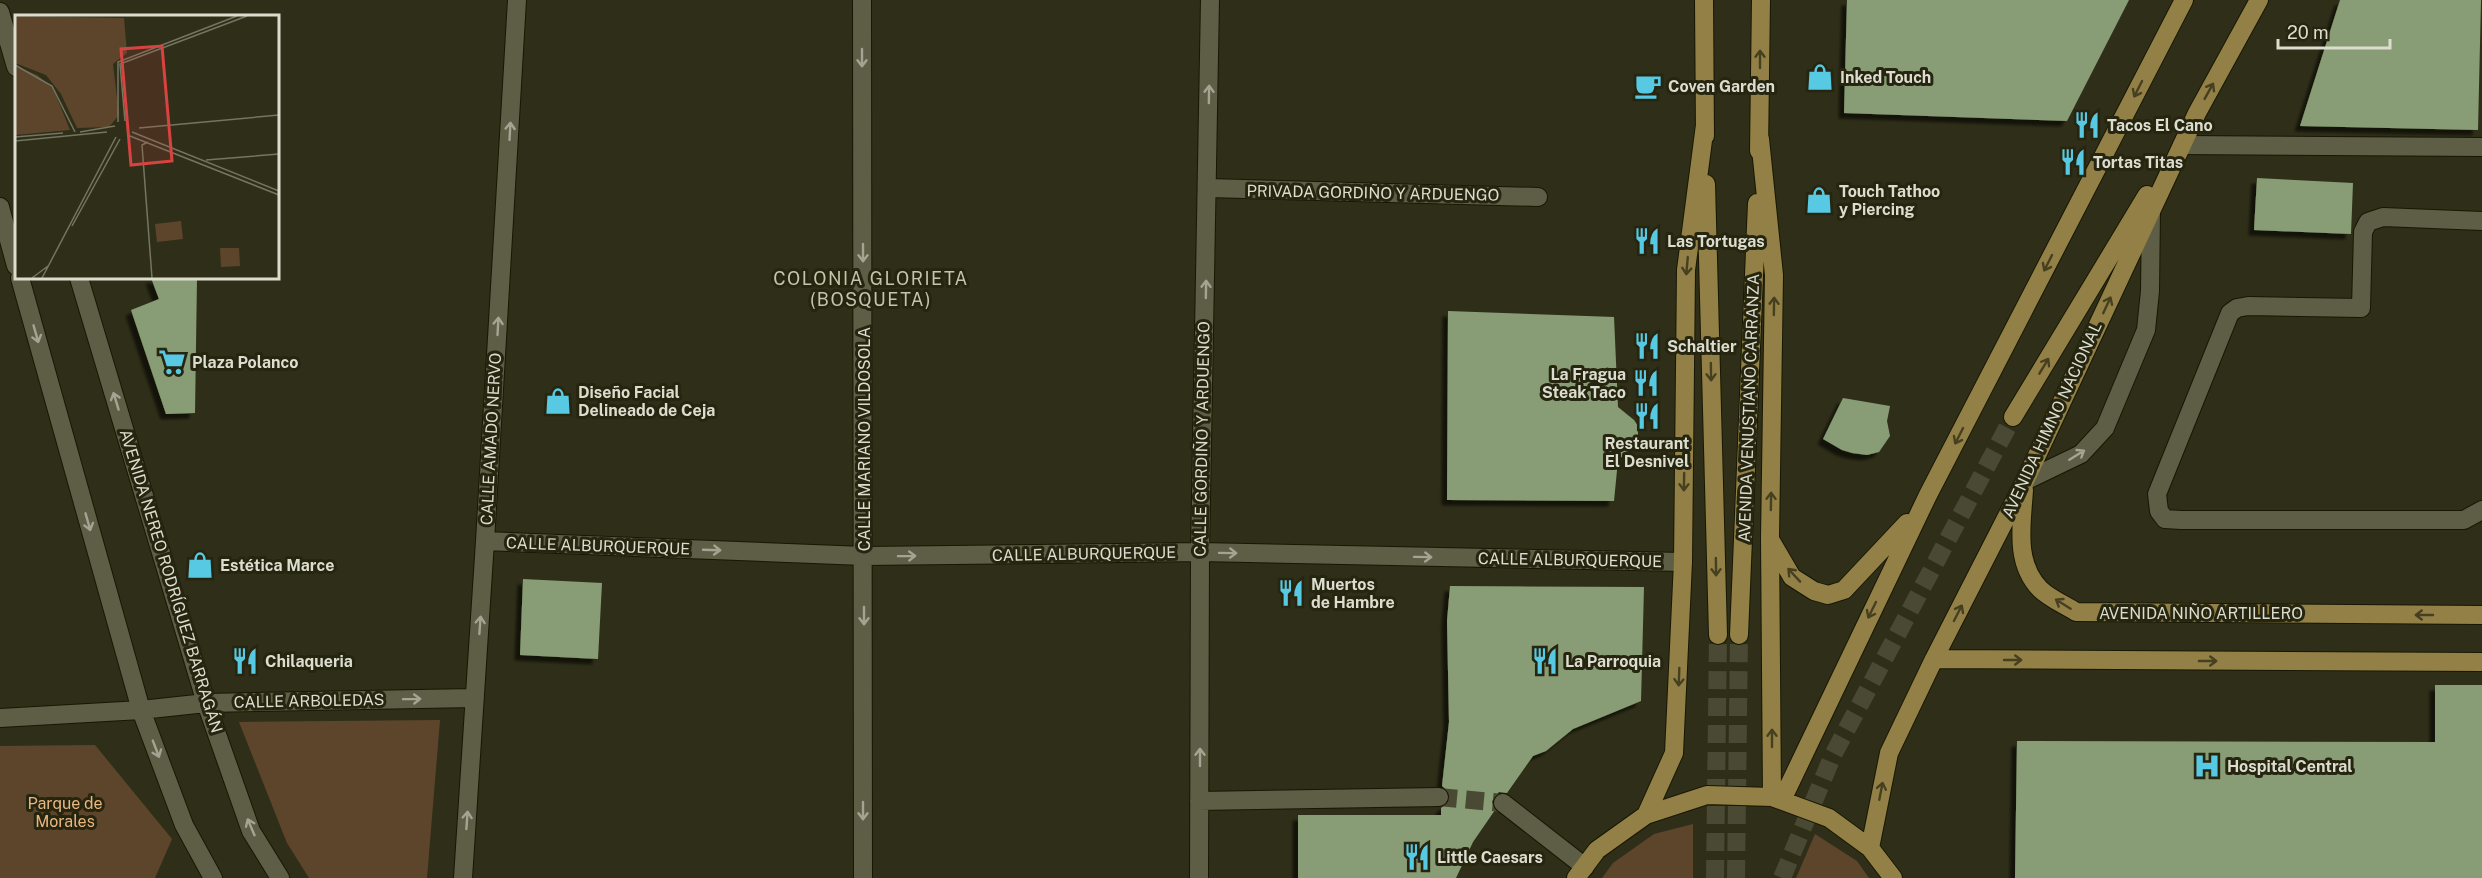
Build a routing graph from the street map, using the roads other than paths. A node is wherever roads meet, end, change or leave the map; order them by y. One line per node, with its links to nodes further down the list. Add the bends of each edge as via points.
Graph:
1 (517, 0): 28 (street, CALLE AMADO NERVO, one-way to 1)
2 (862, 0): 30 (street, CALLE MARIANO VILDOSOLA, one-way to 30)
3 (1210, 0): 15 (street, CALLE GORDIÑO Y ARDUENGO, one-way to 3)
4 (1704, 0): 11 (main road, AVENIDA VENUSTIANO CARRANZA)
5 (1761, 0): 12 (main road, AVENIDA VENUSTIANO CARRANZA, one-way to 5)
6 (2184, 0): 25 (main road, one-way to 25)
7 (2259, 0): 10 (main road, AVENIDA HIMNO NACIONAL, one-way to 7)
8 (0, 12): 9 (street)
9 (15, 64)
10 (2197, 112): 13 (main road, AVENIDA HIMNO NACIONAL); 23 (main road, one-way to 10)
11 (1705, 125): 31 (main road, one-way to 31, via 1686,270); 33 (main road, AVENIDA VENUSTIANO CARRANZA, one-way to 33)
12 (1760, 139): 27 (main road, one-way to 12, via 1774,275); 34 (main road, AVENIDA VENUSTIANO CARRANZA)
13 (2182, 145): 14 (street); 18 (main road, AVENIDA HIMNO NACIONAL)
14 (2482, 147)
15 (1208, 188): 16 (street, PRIVADA GORDIÑO Y ARDUENGO); 29 (street, CALLE GORDIÑO Y ARDUENGO, one-way to 15)
16 (1538, 197)
17 (0, 207): 20 (street)
18 (2151, 211): 24 (main road, AVENIDA HIMNO NACIONAL, one-way to 18); 24 (street, one-way to 18, via 2081,454 2105,428 2146,330)
19 (2482, 221): 26 (street, via 2383,217 2368,222 2363,232 2361,308 2248,306 2230,313 2157,494 2159,511 2165,519 2181,520 2464,520)
20 (15, 262)
21 (20, 279): 39 (street, one-way to 39)
22 (79, 279): 38 (street, AVENIDA NEREO RODRÍGUEZ BARRAGÁN, one-way to 22)
23 (2013, 417)
24 (2025, 482): 32 (main road, AVENIDA NIÑO ARTILLERO, one-way to 24, via 2076,612 2041,590 2027,571 2021,548); 35 (main road, AVENIDA HIMNO NACIONAL, one-way to 24)
25 (1929, 495): 27 (main road, one-way to 27, via 1897,536 1844,590 1828,595 1792,577); 42 (main road, one-way to 42)
26 (2482, 510)
27 (1770, 538): 42 (main road, one-way to 27)
28 (485, 541): 30 (street, CALLE ALBURQUERQUE, one-way to 30); 37 (street, CALLE AMADO NERVO, one-way to 28)
29 (1200, 552): 30 (street, CALLE ALBURQUERQUE, one-way to 29); 31 (street, CALLE ALBURQUERQUE, one-way to 31); 43 (street, CALLE GORDIÑO Y ARDUENGO, one-way to 29)
30 (864, 556): 51 (street, CALLE MARIANO VILDOSOLA, one-way to 51)
31 (1683, 562): 45 (main road, one-way to 45, via 1674,753)
32 (2482, 615)
33 (1718, 635)
34 (1739, 635)
35 (1934, 659): 36 (main road, one-way to 36); 46 (main road, AVENIDA HIMNO NACIONAL, one-way to 35, via 1889,753)
36 (2482, 662)
37 (475, 698): 38 (street, CALLE ARBOLEDAS, one-way to 37); 50 (street, CALLE AMADO NERVO, one-way to 37)
38 (206, 703): 39 (street, CALLE ARBOLEDAS); 49 (street, AVENIDA NEREO RODRÍGUEZ BARRAGÁN, one-way to 38, via 251,831)
39 (141, 710): 40 (street, CALLE ARBOLEDAS); 48 (street, one-way to 48, via 184,825)
40 (0, 718)
41 (1439, 797): 43 (street)
42 (1777, 798): 45 (main road, via 1707,795); 46 (main road, via 1829,818)
43 (1200, 801): 52 (street, CALLE GORDIÑO Y ARDUENGO)
44 (1503, 803): 47 (street)
45 (1646, 815): 47 (main road, via 1597,850)
46 (1870, 848): 53 (main road)
47 (1580, 872)
48 (213, 878)
49 (280, 878)
50 (463, 878)
51 (863, 878)
52 (1199, 878)
53 (1893, 878)

